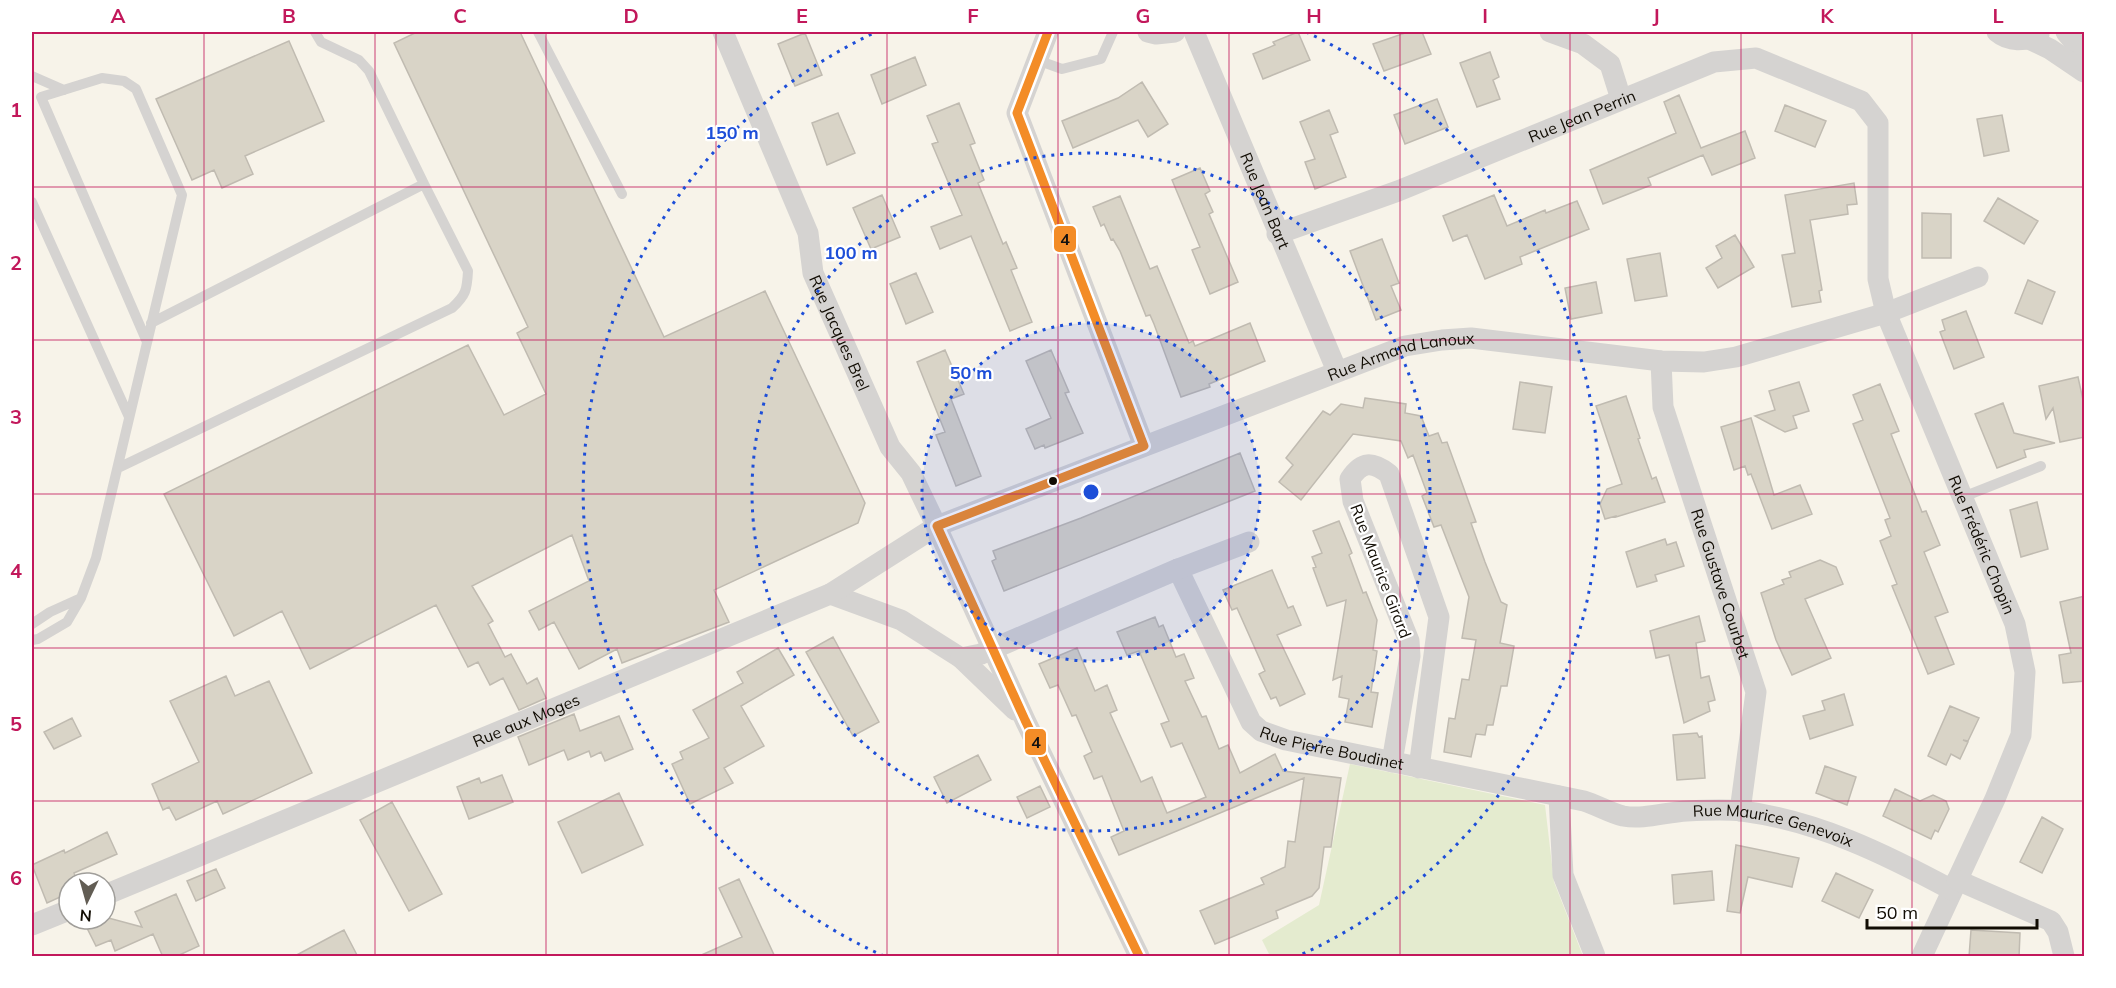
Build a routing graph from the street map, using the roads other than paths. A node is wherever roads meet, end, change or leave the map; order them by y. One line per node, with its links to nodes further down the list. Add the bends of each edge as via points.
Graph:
1 (315, 32): 21 (lane, via 321,42 359,60 369,71)
2 (538, 32): 22 (lane)
3 (723, 32): 36 (street, Rue Jacques Brel, via 808,233 813,273 891,447 911,473)
4 (1048, 32): 14 (street)
5 (1113, 32): 14 (lane, via 1101,59 1062,69)
6 (1148, 32): 7 (street)
7 (1175, 32)
8 (1194, 32): 24 (street, Rue Jean Bart)
9 (1550, 32): 19 (street, via 1582,44 1610,64)
10 (1997, 32): 12 (street, via 2008,39)
11 (2066, 32): 13 (street)
12 (2035, 35): 15 (street)
13 (2085, 54)
14 (1037, 60): 32 (street, via 1017,113)
15 (2085, 72)
16 (32, 76): 17 (lane)
17 (64, 90): 18 (lane); 27 (lane, via 102,78 124,81 136,89 182,195)
18 (36, 99): 28 (lane)
19 (1621, 99): 20 (street, Rue Jean Perrin, via 1714,62 1756,58 1861,101); 24 (street, Rue Jean Perrin, via 1398,191)
20 (1878, 123): 26 (street, Rue Frédéric Chopin, via 1878,279)
21 (424, 184): 27 (lane); 34 (lane, via 468,271 463,297 452,308)
22 (622, 194)
23 (32, 202): 31 (lane)
24 (1277, 234): 30 (street, Rue Jean Bart)
25 (1978, 277): 26 (street, Rue Armand Lanoux)
26 (1886, 313): 29 (street, Rue Armand Lanoux, via 1736,357 1704,363); 35 (street, Rue Frédéric Chopin)
27 (152, 323): 28 (lane)
28 (147, 342): 31 (lane)
29 (1661, 361): 30 (street, Rue Armand Lanoux, via 1471,338 1405,346); 50 (street, Rue Gustave Courbet, via 1664,406 1756,692)
30 (1337, 371): 32 (street, Rue Armand Lanoux)
31 (129, 418): 34 (lane)
32 (1144, 446): 36 (street, Rue Armand Lanoux)
33 (2041, 466): 35 (lane)
34 (118, 468): 40 (lane, via 96,558)
35 (1963, 497): 51 (street, Rue Frédéric Chopin, via 2015,624 2025,672 2020,735)
36 (937, 526): 39 (street, Rue aux Moges); 43 (street, Rue Jacques Brel)
37 (1249, 542): 38 (street)
38 (1178, 569): 43 (street); 46 (street, Rue Pierre Boudinet, via 1251,722 1261,731 1286,740)
39 (831, 594): 44 (street, via 901,620); 52 (street, Rue aux Moges)
40 (81, 598): 41 (lane); 42 (lane, via 67,622)
41 (32, 624)
42 (32, 640)
43 (994, 648): 44 (street); 45 (street, Rue Jacques Brel)
44 (961, 658): 45 (street)
45 (1025, 720): 55 (street, Rue Jacques Brel)
46 (1392, 762): 47 (street, Rue Pierre Boudinet); 47 (street, Rue Maurice Girard, via 1410,656 1409,641 1353,501 1350,479 1366,464 1389,474 1439,617)
47 (1419, 768): 48 (street, Rue Pierre Boudinet)
48 (1559, 796): 49 (street, Rue Pierre Boudinet); 56 (street, via 1563,875)
49 (1584, 801): 50 (street, Rue Maurice Genevoix, via 1623,816)
50 (1740, 811): 51 (street, Rue Maurice Genevoix, via 1792,820 1840,836 1919,873)
51 (1955, 885): 57 (street, Rue Frédéric Chopin); 58 (street, Rue Maurice Genevoix, via 2051,921)
52 (117, 890)
53 (57, 915): 54 (street)
54 (32, 925)
55 (1138, 957)
56 (1595, 957)
57 (1922, 957)
58 (2064, 957)

